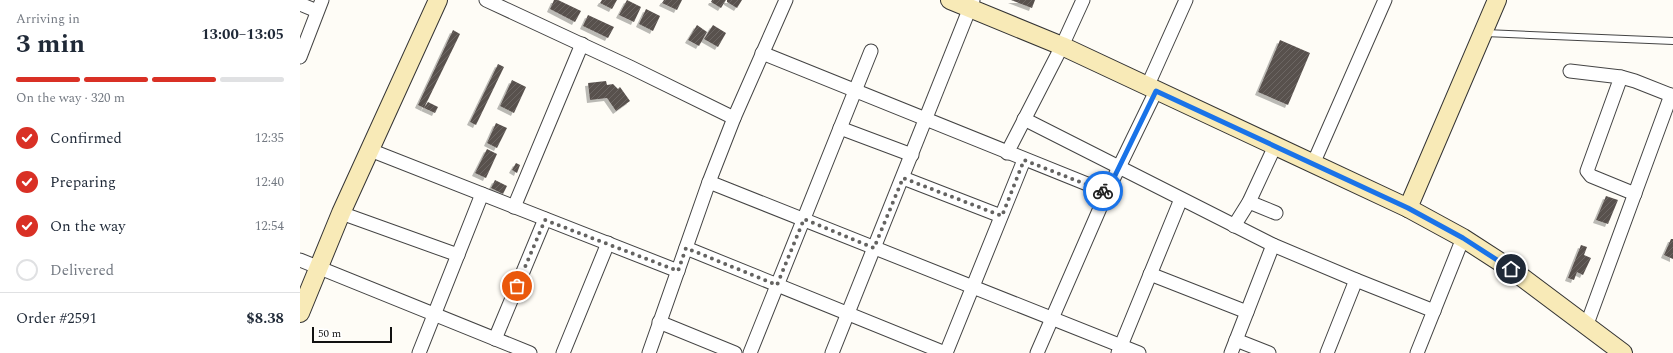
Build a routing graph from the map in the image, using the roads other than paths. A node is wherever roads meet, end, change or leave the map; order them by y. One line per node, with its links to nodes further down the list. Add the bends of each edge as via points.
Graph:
1 (438, 0): 29 (street)
2 (486, 0): 14 (street)
3 (786, 0): 17 (street)
4 (950, 0): 10 (street)
5 (1083, 0): 15 (street)
6 (1186, 0): 21 (street)
7 (1384, 0): 33 (street)
8 (1497, 0): 12 (street)
9 (300, 4): 11 (street)
10 (971, 4): 15 (street); 26 (street)
11 (320, 6): 18 (street)
12 (1483, 33): 13 (lane); 43 (street)
13 (1673, 41)
14 (582, 44): 24 (street); 42 (street)
15 (1062, 46): 21 (street); 25 (street)
16 (871, 51): 22 (street)
17 (762, 53): 22 (street); 24 (street)
18 (300, 57)
19 (1570, 71): 20 (street)
20 (1621, 77): 23 (street); 39 (street, via 1587,171 1591,176)
21 (1151, 89): 28 (street); 34 (street)
22 (855, 90): 26 (street); 27 (street)
23 (1672, 95): 39 (street)
24 (734, 118): 36 (street)
25 (1024, 119): 30 (street); 34 (street)
26 (926, 120): 30 (street); 31 (street)
27 (840, 128): 31 (street); 47 (street)
28 (1275, 146): 33 (street); 41 (street)
29 (370, 150): 38 (street); 44 (street)
30 (1007, 153): 32 (street)
31 (912, 155): 35 (street)
32 (1024, 160): 37 (street); 46 (street)
33 (1313, 164): 43 (street)
34 (1119, 167): 37 (street); 40 (street)
35 (903, 178): 46 (street); 54 (street)
36 (709, 182): 47 (street); 53 (street)
37 (1107, 192): 68 (street)
38 (482, 194): 42 (street); 55 (street)
39 (1635, 194): 70 (street)
40 (1181, 199): 49 (street); 59 (street)
41 (1249, 202): 45 (street); 49 (street)
42 (514, 207): 48 (street)
43 (1408, 208): 50 (street)
44 (341, 213): 55 (street); 57 (street)
45 (1276, 213)
46 (1002, 216): 62 (street)
47 (804, 219): 54 (street); 61 (street)
48 (545, 220): 51 (street); 71 (street)
49 (1234, 226): 52 (street)
50 (1463, 238): 63 (street); 70 (street, via 1511,269)
51 (608, 243): 58 (street); 76 (street)
52 (1273, 245): 60 (street); 64 (street)
53 (686, 248): 58 (street); 61 (street)
54 (874, 248): 62 (street); 67 (street)
55 (458, 255): 66 (street)
56 (300, 260): 57 (street)
57 (318, 267): 65 (street); 66 (street)
58 (678, 271): 69 (street)
59 (1150, 274): 64 (street); 73 (street)
60 (1356, 280): 63 (street); 86 (street)
61 (777, 285): 67 (street); 79 (street)
62 (973, 287): 68 (street); 81 (street)
63 (1434, 310): 87 (street)
64 (1247, 312): 72 (street)
65 (300, 313)
66 (434, 314): 71 (street); 74 (street)
67 (848, 314): 80 (street); 81 (street)
68 (1053, 318): 73 (street); 82 (street)
69 (659, 322): 77 (street); 78 (street)
70 (1586, 324): 88 (street)
71 (496, 339): 75 (street)
72 (1236, 340): 84 (street); 85 (street)
73 (1119, 349): 83 (street)
74 (419, 353)
75 (530, 353)
76 (562, 353)
77 (649, 353)
78 (735, 353)
79 (750, 353)
80 (832, 353)
81 (946, 353)
82 (1037, 353)
83 (1139, 353)
84 (1231, 353)
85 (1269, 353)
86 (1327, 353)
87 (1417, 353)
88 (1623, 353)

